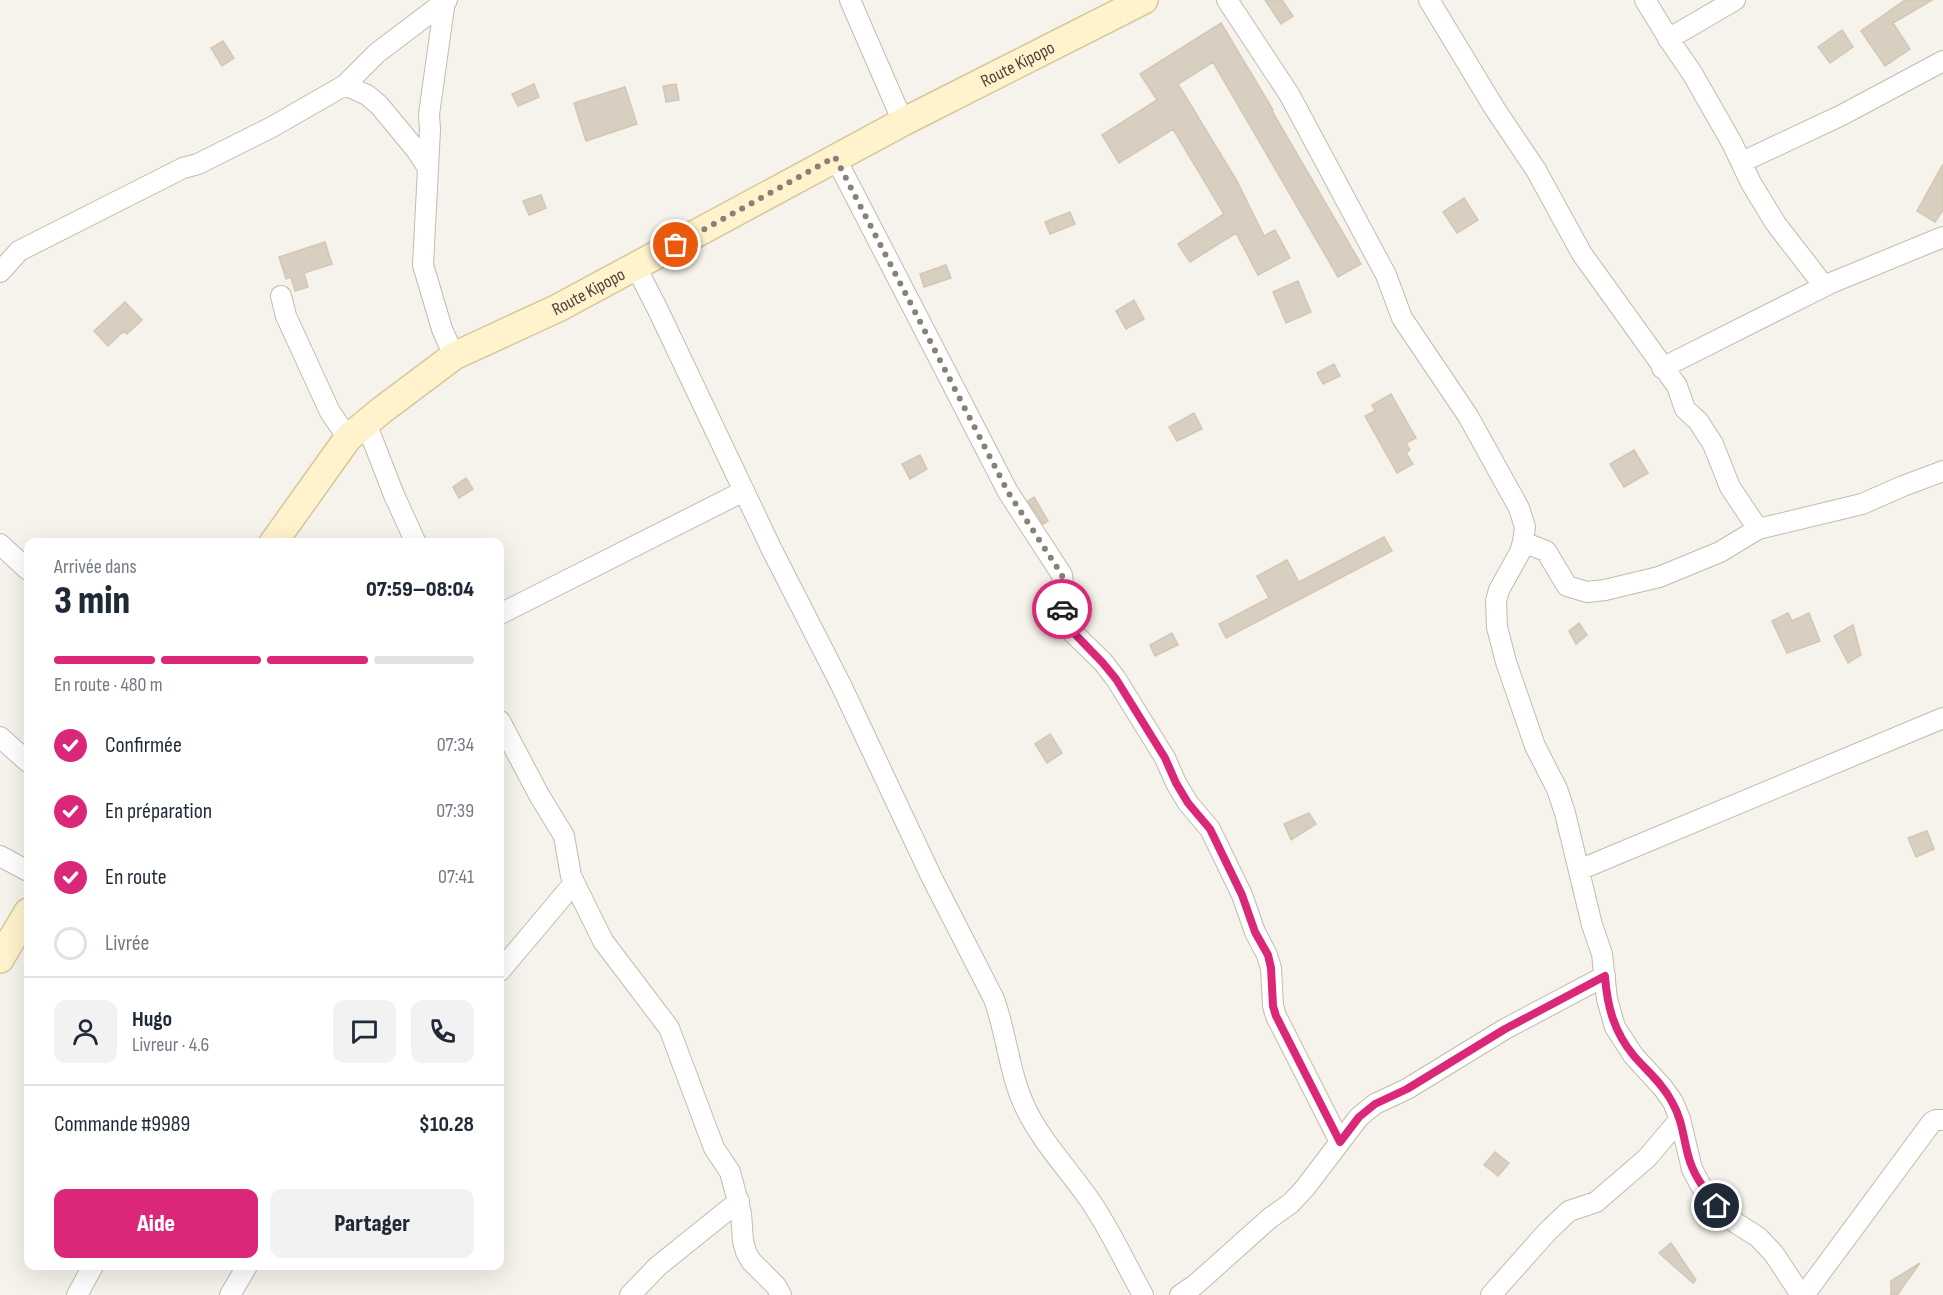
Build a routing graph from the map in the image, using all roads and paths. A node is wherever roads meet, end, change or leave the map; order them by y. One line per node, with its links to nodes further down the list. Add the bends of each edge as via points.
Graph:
1 (850, 0): 11 (street)
2 (1144, 0): 11 (main road, Route Kipopo)
3 (1227, 0): 28 (street, via 1289,94 1386,275 1402,318 1468,416 1519,508 1525,527)
4 (1429, 0): 21 (street, via 1536,170 1582,254)
5 (1645, 0): 8 (street)
6 (1735, 0): 8 (street)
7 (445, 1): 10 (street, via 377,53); 14 (street, via 429,114)
8 (1668, 39): 13 (street, via 1692,73)
9 (1943, 61): 13 (street, via 1842,116)
10 (345, 85): 14 (street, via 378,105); 17 (street, via 290,118 19,251)
11 (903, 122): 12 (main road, Route Kipopo)
12 (835, 157): 16 (main road, Route Kipopo); 46 (street, via 1008,492 1062,575 1062,607 1069,628 1116,679 1188,803 1210,829 1268,955 1276,1016)
13 (1742, 162): 18 (street, via 1776,224)
14 (428, 168): 20 (street, via 423,265)
15 (1943, 237): 18 (street)
16 (636, 267): 20 (main road, Route Kipopo); 24 (street)
17 (0, 272)
18 (1824, 286): 21 (street)
19 (281, 296): 22 (street, via 286,316 330,412)
20 (454, 356): 22 (main road, Route Kipopo)
21 (1662, 368): 25 (street, via 1677,386 1685,409 1713,444 1730,487)
22 (357, 431): 26 (main road, Route Kipopo); 27 (street)
23 (1943, 471): 25 (street, via 1862,504)
24 (744, 491): 31 (street); 54 (street, via 994,999 1026,1109 1118,1245)
25 (1758, 529): 28 (street, via 1720,552 1659,577 1587,592 1567,586 1546,551)
26 (277, 538)
27 (414, 538)
28 (1523, 542): 38 (street, via 1499,590 1497,627 1535,746 1559,797)
29 (0, 544): 30 (street)
30 (24, 566)
31 (504, 612)
32 (1943, 718): 38 (street)
33 (504, 729): 39 (street, via 564,836)
34 (0, 737): 35 (street)
35 (24, 758)
36 (0, 856): 37 (street)
37 (24, 870)
38 (1579, 870): 43 (street)
39 (574, 883): 42 (street); 47 (street, via 603,941 669,1028 714,1148 730,1172)
40 (24, 919): 41 (main road)
41 (0, 959)
42 (504, 966)
43 (1605, 976): 44 (street, via 1615,1027 1633,1055 1663,1088); 46 (street, via 1375,1104)
44 (1680, 1119): 56 (street, via 1647,1158 1596,1202 1569,1211); 57 (street, via 1692,1169 1701,1186 1717,1206 1774,1254)
45 (1943, 1120): 57 (street, via 1932,1122)
46 (1340, 1142): 55 (street, via 1291,1203)
47 (739, 1201): 52 (street, via 658,1266); 53 (street, via 746,1252)
48 (91, 1270): 50 (street)
49 (245, 1270): 51 (street)
50 (77, 1295)
51 (230, 1295)
52 (630, 1295)
53 (781, 1295)
54 (1143, 1295)
55 (1180, 1295)
56 (1491, 1295)
57 (1803, 1295)

